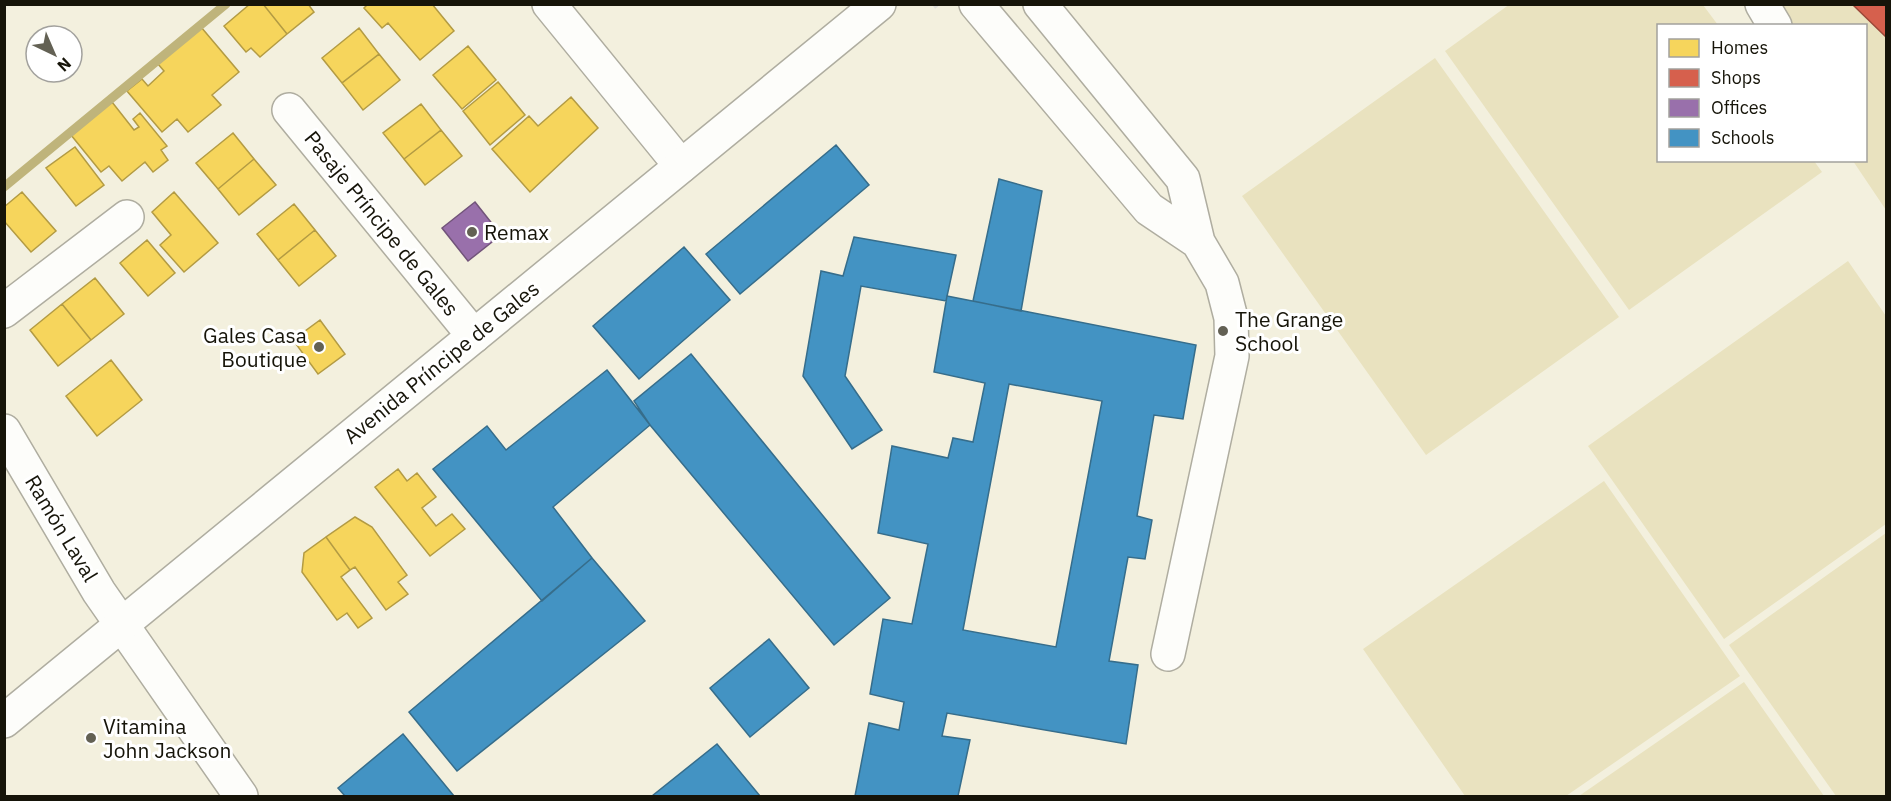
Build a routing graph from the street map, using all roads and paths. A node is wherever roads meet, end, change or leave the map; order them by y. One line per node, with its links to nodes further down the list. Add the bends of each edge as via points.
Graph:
1 (549, 4): 8 (main road)
2 (879, 4): 8 (main road, Avenida Príncipe de Gales)
3 (976, 4): 10 (main road, via 1149,209)
4 (1040, 4): 10 (main road, via 1183,178)
5 (1762, 4): 6 (main road)
6 (1774, 24)
7 (289, 110): 12 (main road, Pasaje Príncipe de Gales)
8 (681, 166): 12 (main road, Avenida Príncipe de Gales)
9 (127, 217): 11 (main road)
10 (1198, 242): 15 (main road, via 1222,283 1231,318 1232,356)
11 (4, 311)
12 (474, 336): 14 (main road, Avenida Príncipe de Gales)
13 (4, 431): 14 (main road, Ramón Laval)
14 (121, 623): 16 (main road, Avenida Príncipe de Gales); 17 (main road, Ramón Laval)
15 (1168, 654)
16 (4, 721)
17 (241, 796)

